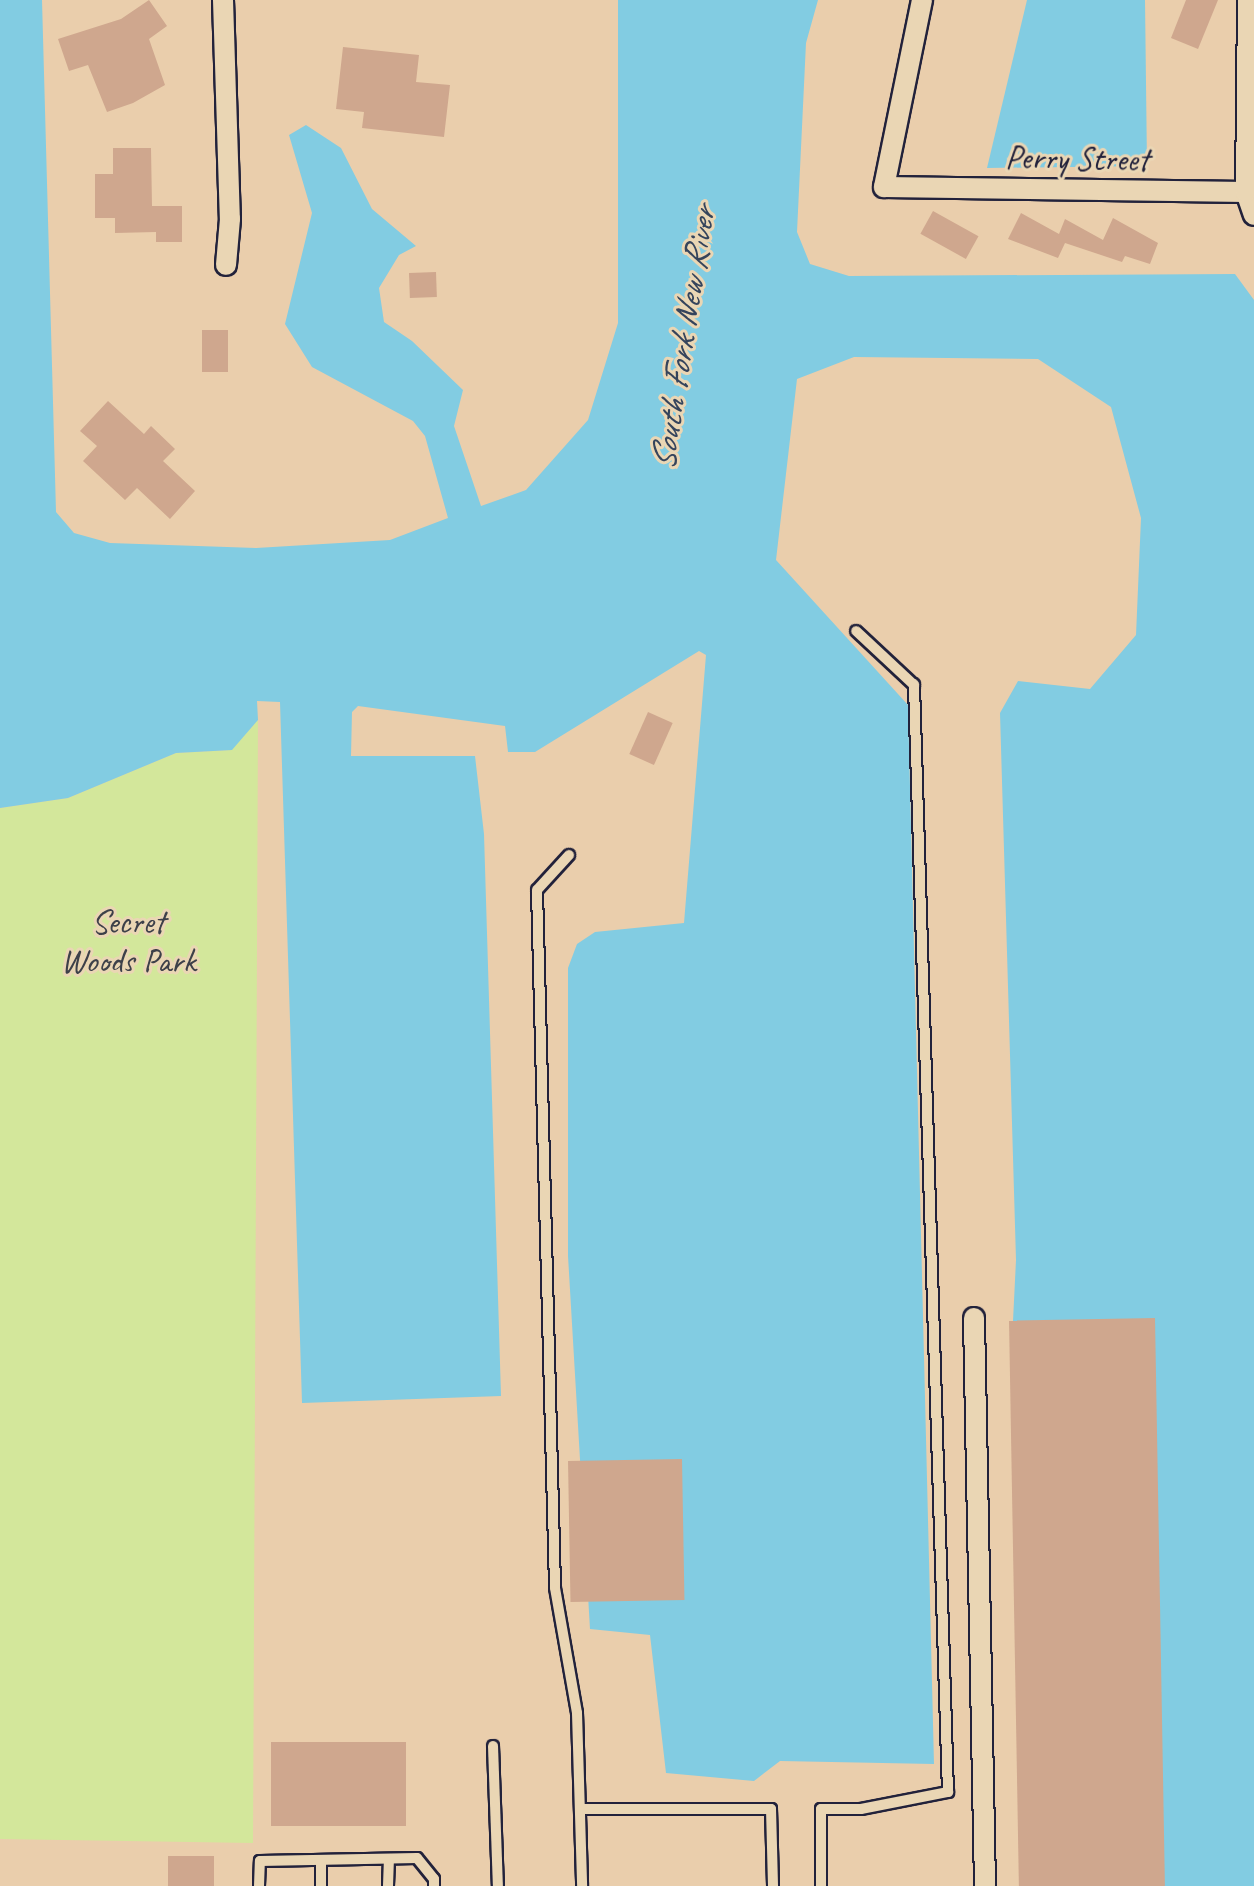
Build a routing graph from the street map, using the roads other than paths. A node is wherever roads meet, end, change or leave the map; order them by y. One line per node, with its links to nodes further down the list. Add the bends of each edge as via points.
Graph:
1 (223, 0): 6 (street, via 230,219)
2 (922, 0): 4 (street, Perry Street, via 884,187)
3 (1248, 0): 4 (street)
4 (1246, 192): 5 (street)
5 (1254, 215)
6 (226, 265)
7 (856, 631): 21 (lane, via 914,685 948,1792 861,1809 821,1809)
8 (569, 855): 11 (lane, via 537,890 555,1588 577,1713)
9 (974, 1318): 22 (street)
10 (493, 1746): 18 (lane)
11 (580, 1809): 19 (lane); 20 (lane, via 771,1809)
12 (389, 1859): 13 (lane); 16 (lane); 17 (lane, via 417,1858)
13 (321, 1860): 14 (lane, via 260,1861); 15 (lane)
14 (259, 1886)
15 (321, 1886)
16 (388, 1886)
17 (434, 1886)
18 (498, 1886)
19 (582, 1886)
20 (773, 1886)
21 (821, 1886)
22 (985, 1886)

